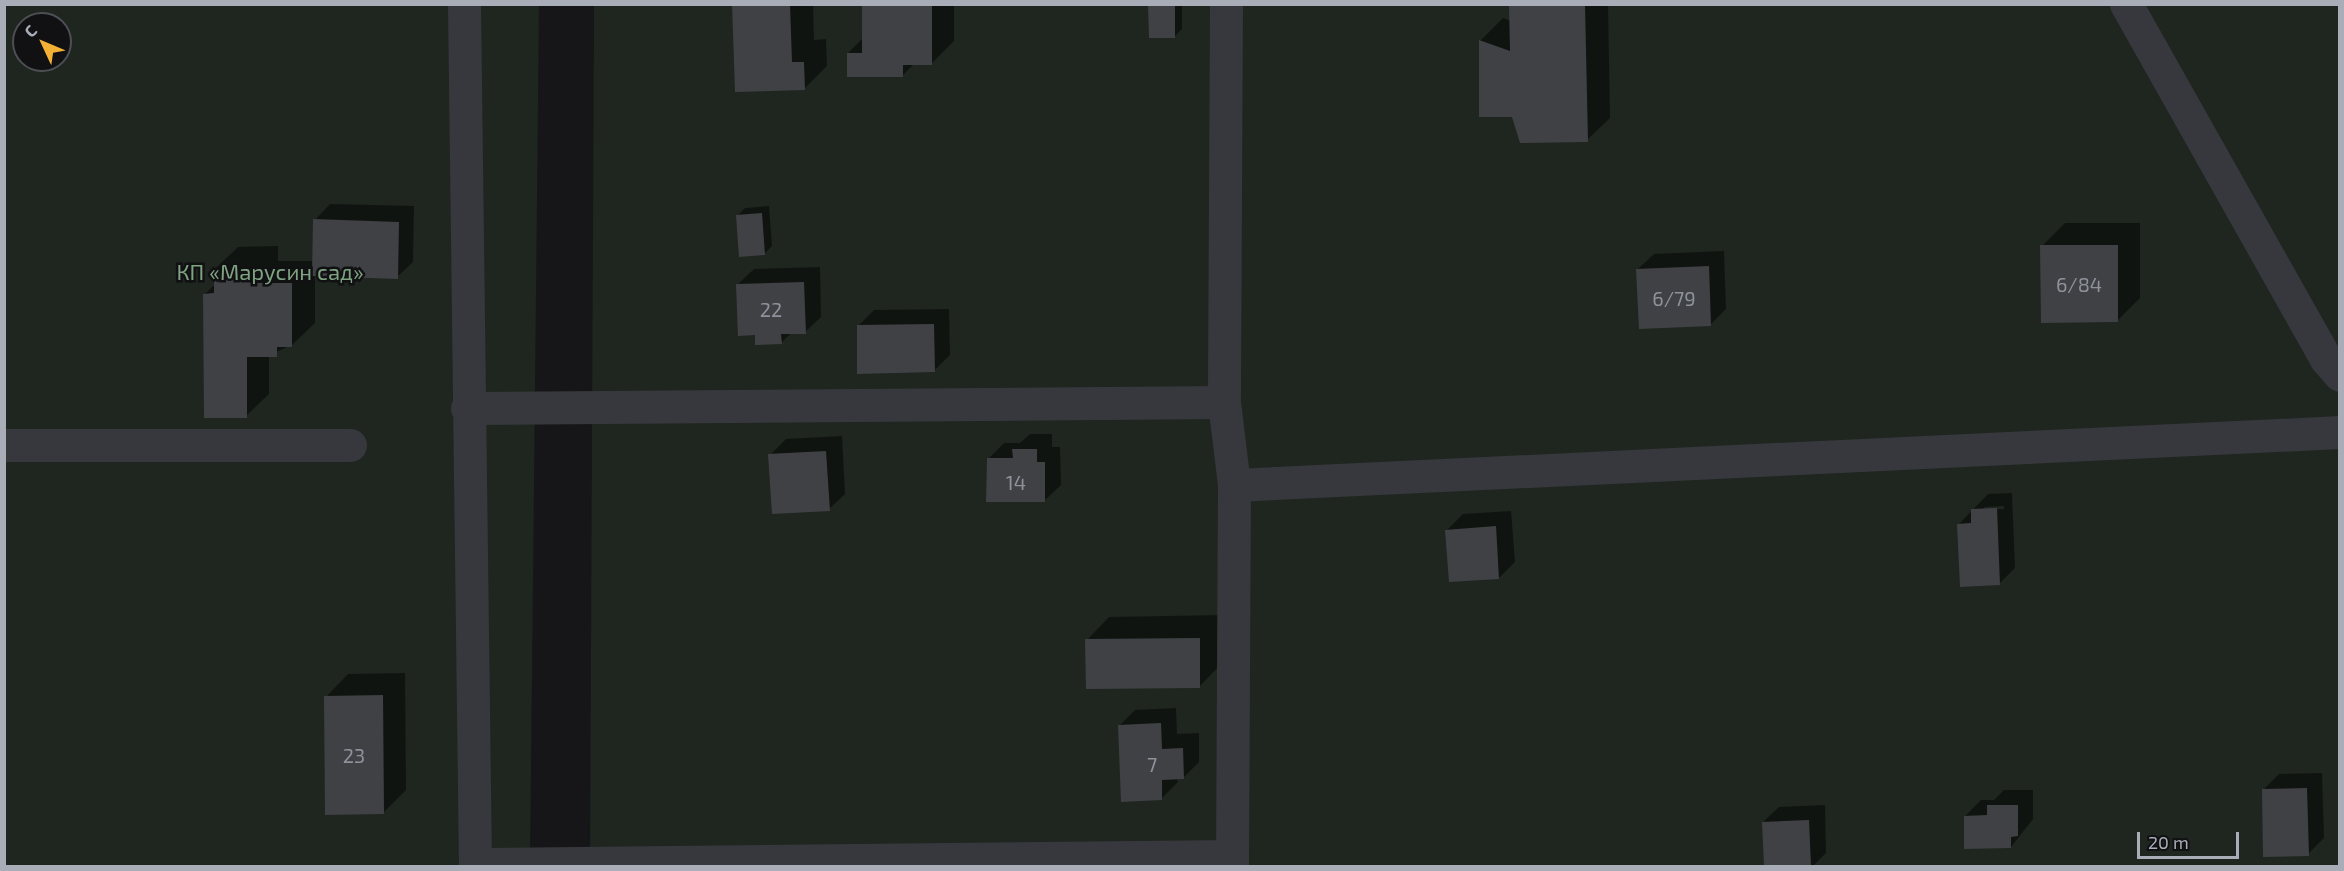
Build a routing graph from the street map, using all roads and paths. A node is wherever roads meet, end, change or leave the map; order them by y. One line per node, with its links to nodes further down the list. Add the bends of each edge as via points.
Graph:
1 (464, 4): 6 (lane)
2 (1226, 4): 5 (lane)
3 (2126, 4): 4 (lane, via 2320,348)
4 (2340, 375)
5 (1224, 402): 6 (lane); 10 (lane)
6 (467, 408): 12 (lane)
7 (2340, 432): 10 (lane)
8 (350, 444): 9 (lane)
9 (4, 445)
10 (1234, 485): 11 (lane)
11 (1232, 861): 12 (lane)
12 (475, 865)

